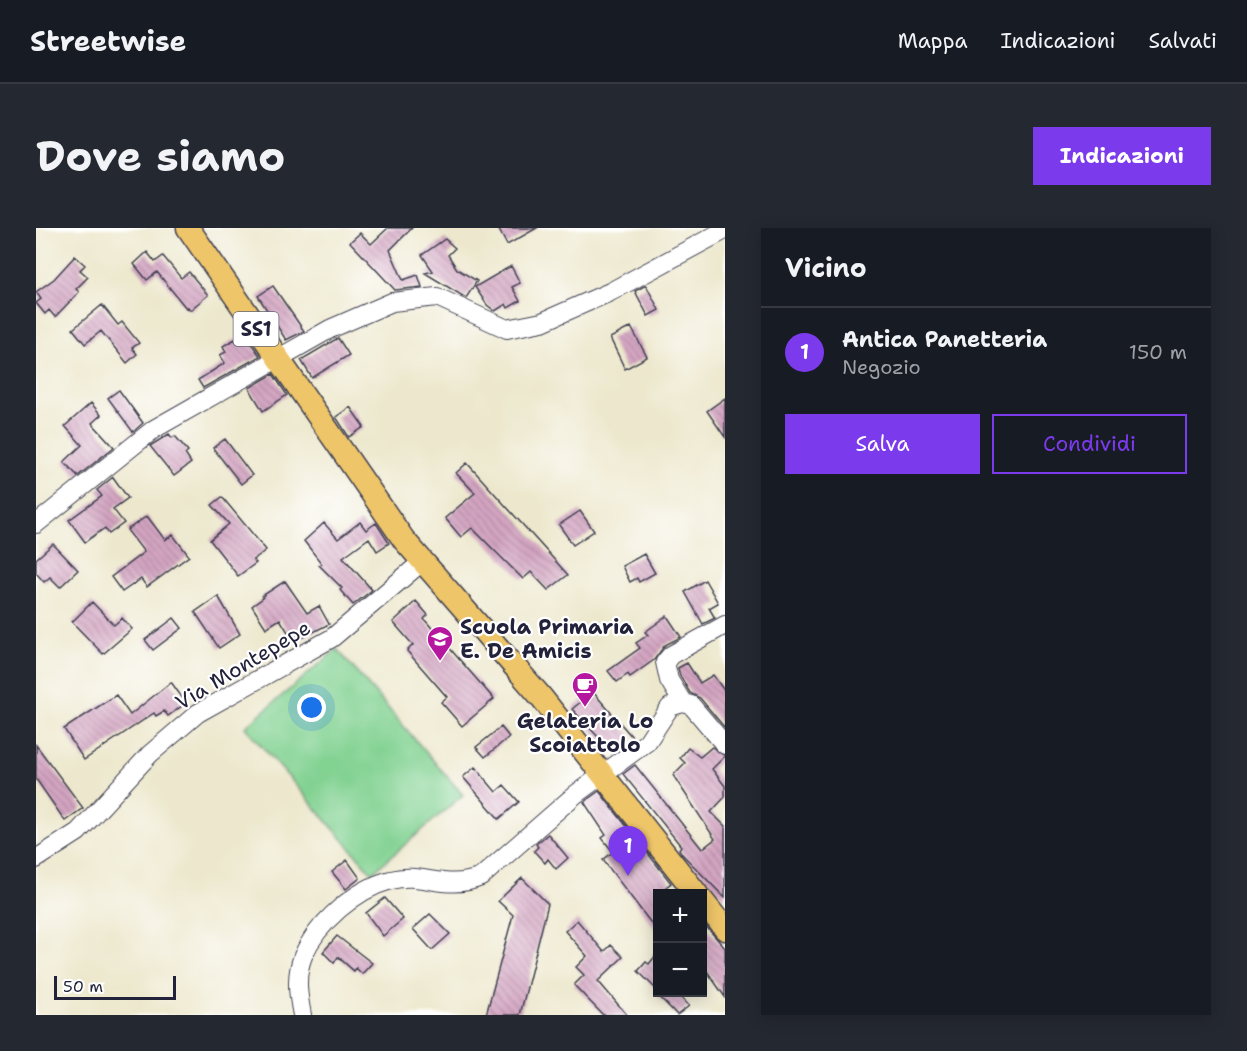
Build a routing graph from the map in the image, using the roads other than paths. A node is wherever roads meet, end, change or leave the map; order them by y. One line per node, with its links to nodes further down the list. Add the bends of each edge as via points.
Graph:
1 (188, 228): 3 (main road, SS1)
2 (725, 230): 3 (street, via 610,292 542,322 507,329 437,297 392,302 330,329)
3 (277, 359): 4 (street, via 154,429); 5 (main road, SS1, via 404,540)
4 (36, 524)
5 (423, 561): 9 (main road, SS1); 10 (street, Via Montepepe, via 332,638 198,713 150,754 78,832)
6 (725, 625): 7 (street, via 665,662 669,680)
7 (683, 703): 8 (street, via 691,705); 9 (street, via 670,707 647,742)
8 (725, 745)
9 (603, 773): 11 (main road, SS1); 14 (street, via 481,877 445,884 407,878 390,880 360,894 338,911 302,957 297,990)
10 (36, 859)
11 (693, 889)
12 (707, 906): 13 (main road)
13 (725, 929)
14 (303, 1015)

